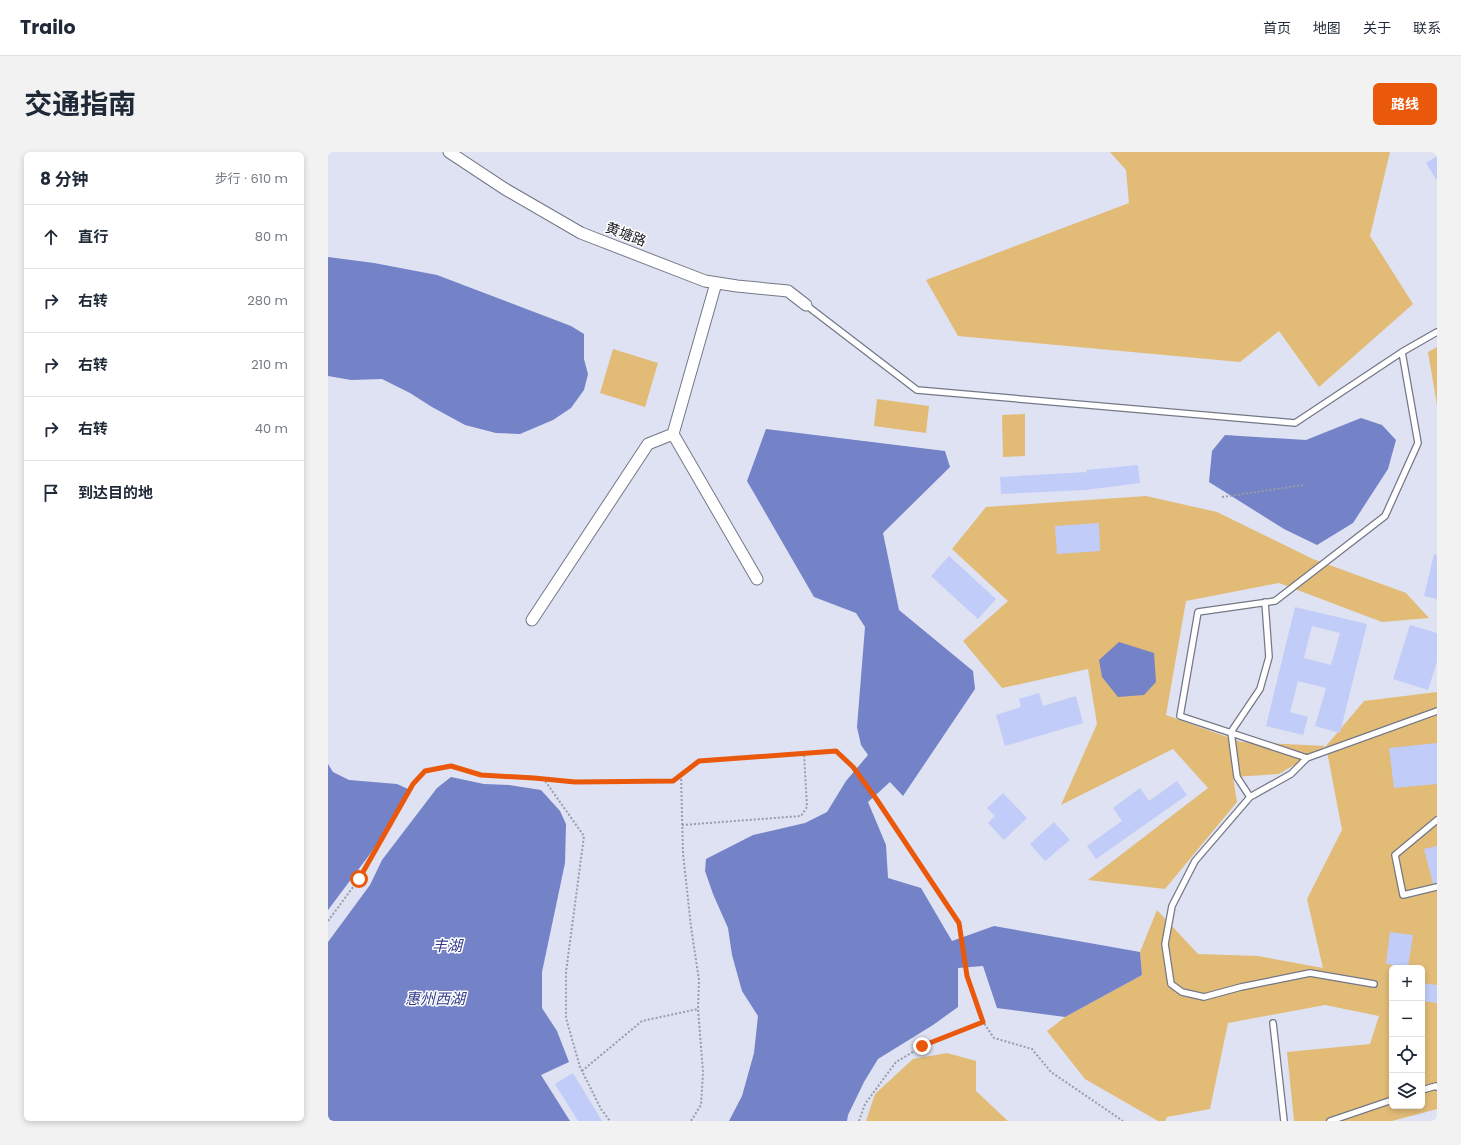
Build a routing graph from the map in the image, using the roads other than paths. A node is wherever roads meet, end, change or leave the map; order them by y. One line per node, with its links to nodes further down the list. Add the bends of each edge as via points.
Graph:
1 (449, 152): 2 (street, 黄塘路, via 505,189 581,233 704,281)
2 (716, 283): 3 (street, 黄塘路, via 788,291); 6 (street)
3 (806, 305): 5 (lane, via 917,390 1295,423)
4 (1437, 332): 5 (lane)
5 (1402, 352): 8 (lane, via 1418,444 1385,516 1275,601)
6 (673, 434): 7 (street); 9 (street, via 648,444)
7 (757, 579)
8 (1265, 602): 11 (lane, via 1270,657 1260,689); 11 (lane, via 1198,612 1180,716)
9 (532, 620)
10 (1437, 711): 12 (lane)
11 (1231, 732): 12 (lane); 13 (lane, via 1237,776)
12 (1307, 758): 13 (lane, via 1291,774)
13 (1250, 797): 16 (lane, via 1195,861 1172,906 1166,944 1170,984 1182,992 1204,997 1310,973)
14 (1437, 820): 15 (lane, via 1396,855 1403,895)
15 (1437, 887)
16 (1374, 984)
17 (1273, 1023): 21 (lane)
18 (1437, 1087): 19 (lane)
19 (1425, 1089)
20 (1389, 1101): 22 (lane)
21 (1284, 1121)
22 (1330, 1121)

